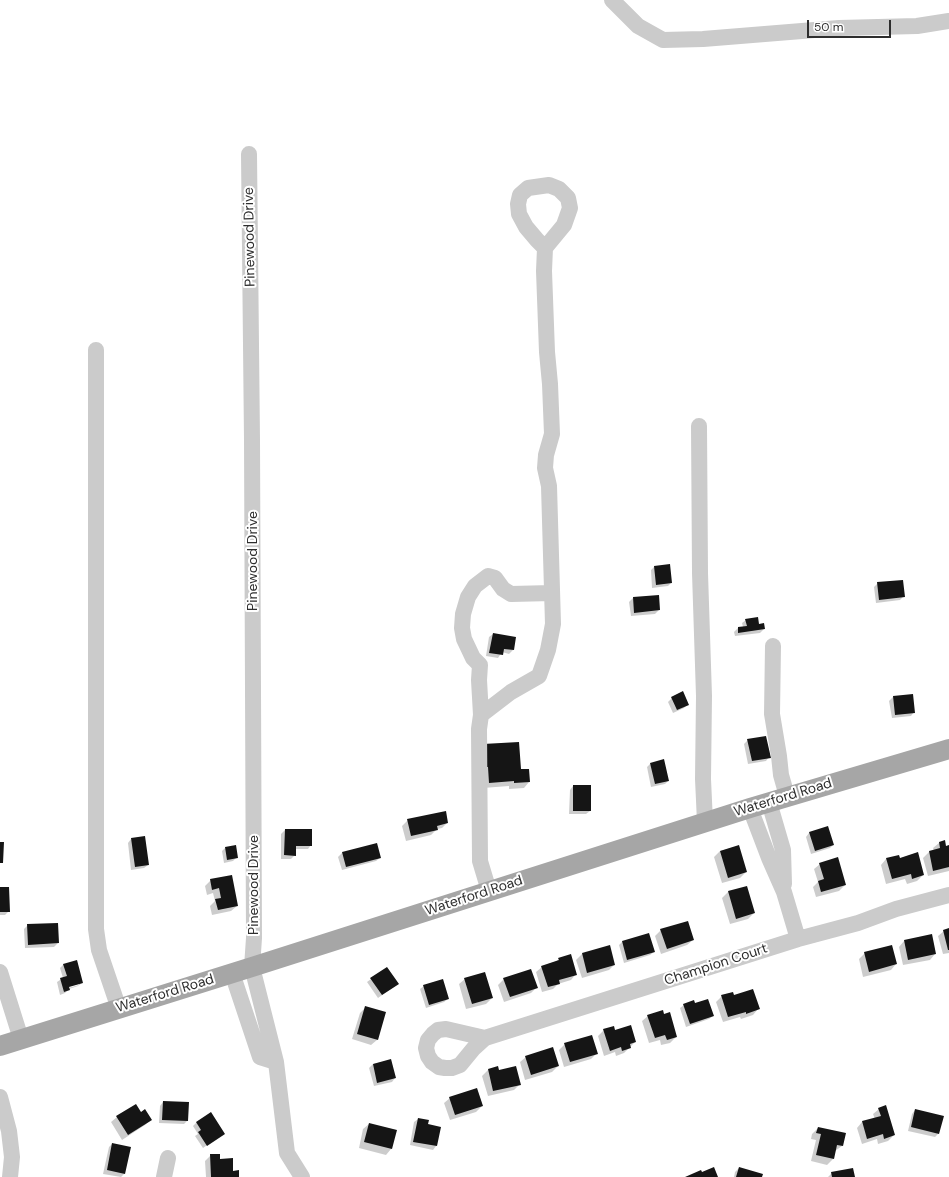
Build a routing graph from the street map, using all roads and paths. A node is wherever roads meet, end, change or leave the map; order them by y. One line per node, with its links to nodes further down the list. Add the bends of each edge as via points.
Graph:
1 (612, 0): 2 (street, via 638,26 663,40 704,40)
2 (944, 22)
3 (249, 154): 18 (street, Pinewood Drive, via 254,938)
4 (545, 248): 7 (street, via 546,352 552,434 545,468 549,486)
5 (96, 350): 21 (street, via 96,929 99,950)
6 (699, 426): 13 (street, via 703,779)
7 (552, 593): 9 (street, via 553,624 539,676 511,692); 9 (street, via 511,594 503,589 495,578 488,576 475,586 468,597 462,628 471,654 480,665)
8 (773, 646): 11 (street, via 772,714 779,756)
9 (481, 715): 14 (street, via 480,861)
10 (949, 749): 11 (main road, Waterford Road)
11 (778, 799): 12 (main road, Waterford Road); 15 (street)
12 (750, 808): 13 (main road, Waterford Road); 15 (street)
13 (706, 822): 14 (main road, Waterford Road)
14 (489, 891): 18 (main road, Waterford Road)
15 (784, 892): 17 (street)
16 (949, 895): 17 (street, Champion Court)
17 (798, 939): 22 (street, Champion Court)
18 (252, 967): 20 (main road, Waterford Road); 25 (street, Pinewood Drive)
19 (0, 972): 23 (street)
20 (232, 973): 21 (main road, Waterford Road); 25 (street, via 260,1057)
21 (119, 1009): 23 (main road, Waterford Road)
22 (485, 1038)
23 (21, 1039): 24 (main road, Waterford Road)
24 (0, 1046)
25 (276, 1062): 31 (street, Pinewood Drive, via 287,1153)
26 (0, 1097): 27 (street, via 9,1131)
27 (6, 1157): 29 (street)
28 (168, 1158): 30 (street)
29 (10, 1177)
30 (164, 1177)
31 (302, 1177)

